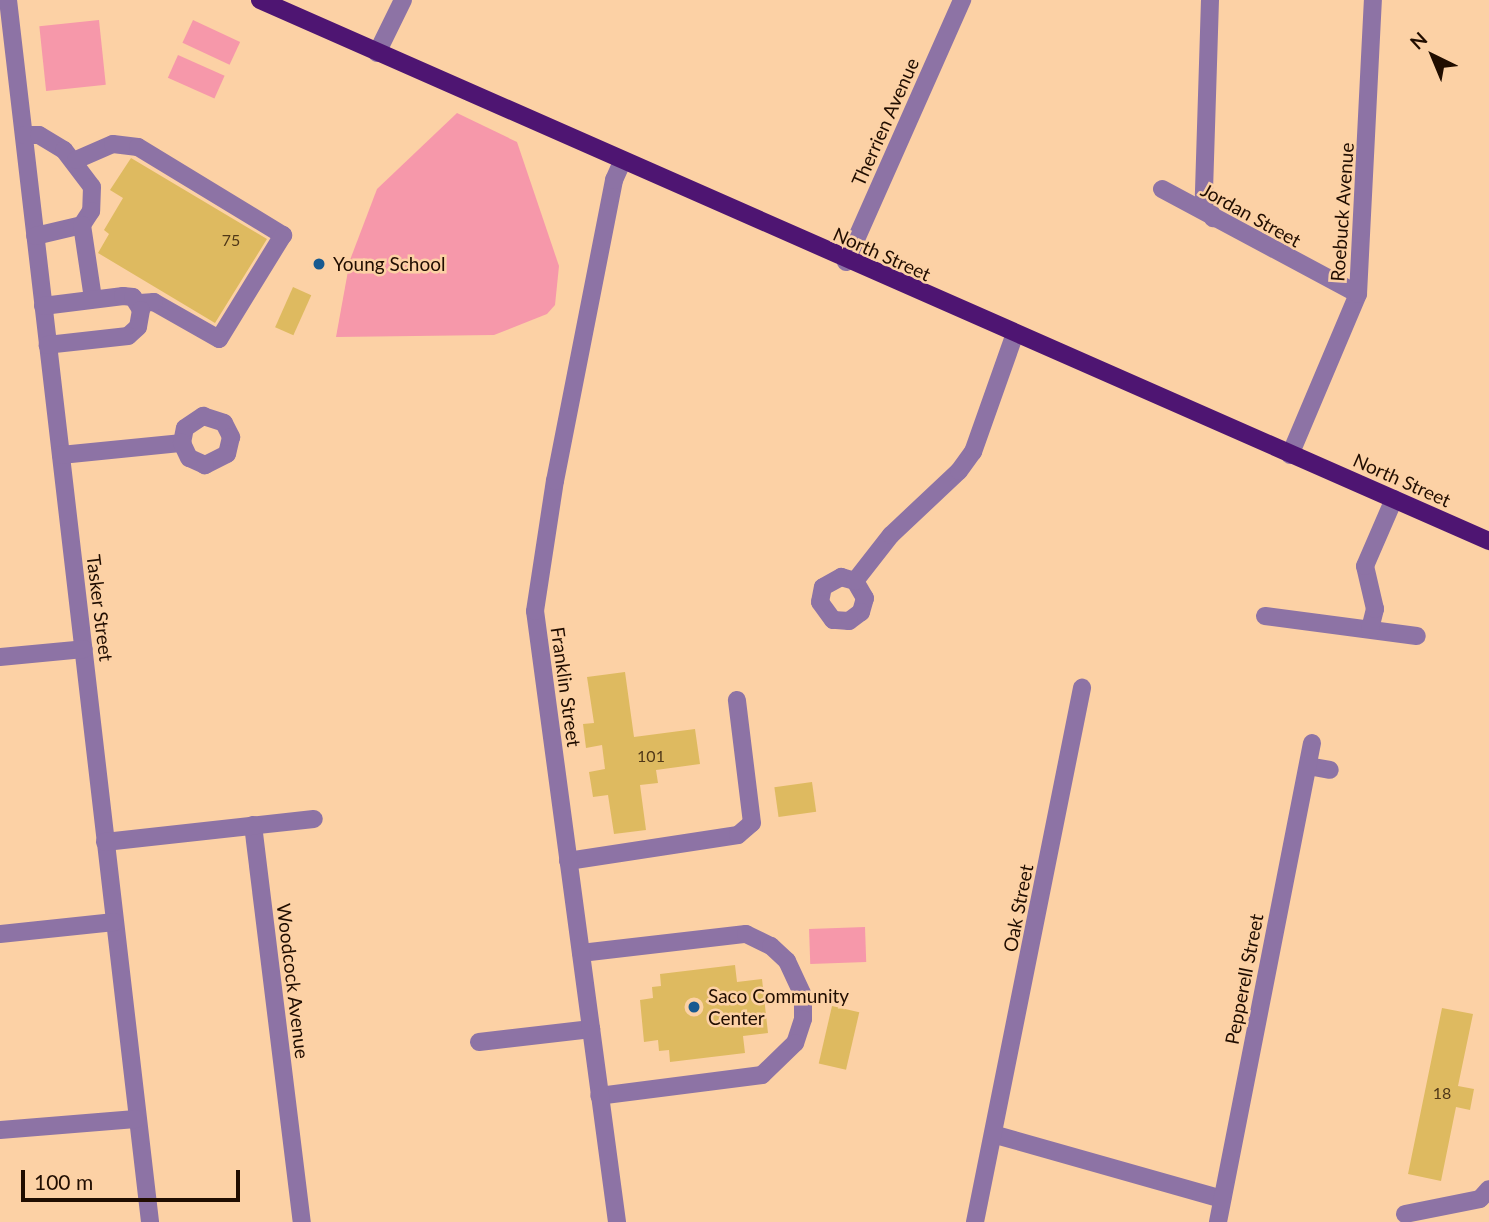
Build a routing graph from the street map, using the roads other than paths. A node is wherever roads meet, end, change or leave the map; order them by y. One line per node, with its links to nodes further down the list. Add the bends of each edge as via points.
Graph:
1 (8, 0): 8 (street, Tasker Street)
2 (260, 0): 7 (main road, North Street)
3 (402, 0): 7 (street)
4 (962, 0): 15 (street, Therrien Avenue)
5 (1210, 0): 12 (street, via 1204,195)
6 (1373, 0): 16 (street, Roebuck Avenue)
7 (377, 53): 10 (main road, North Street)
8 (24, 135): 9 (street, via 43,136); 14 (street, Tasker Street)
9 (76, 160): 13 (street, via 89,178 93,196); 18 (street, via 113,144 138,147 284,235 219,339 154,302)
10 (622, 162): 15 (main road, North Street); 41 (street, Franklin Street, via 611,193 536,593)
11 (1162, 189): 12 (street, Jordan Street)
12 (1213, 218): 16 (street, Jordan Street)
13 (82, 225): 14 (street); 17 (street)
14 (35, 236): 19 (street, Tasker Street)
15 (846, 262): 20 (main road, North Street)
16 (1358, 294): 24 (street, Roebuck Avenue)
17 (93, 299): 18 (street, via 123,296); 19 (street)
18 (140, 303): 21 (street, via 134,334)
19 (43, 306): 21 (street, Tasker Street)
20 (1014, 336): 24 (main road, North Street); 27 (street, via 972,452 946,484 891,535)
21 (47, 345): 23 (street, Tasker Street)
22 (182, 443): 23 (street)
23 (61, 455): 31 (street, Tasker Street)
24 (1290, 455): 25 (main road, North Street)
25 (1394, 499): 26 (main road, North Street); 29 (street, via 1365,566 1376,609)
26 (1489, 541)
27 (855, 580)
28 (1265, 615): 29 (street)
29 (1370, 629): 30 (street)
30 (1417, 636)
31 (84, 649): 32 (street); 40 (street, Tasker Street)
32 (0, 657)
33 (1082, 688): 50 (street, Oak Street)
34 (737, 700): 41 (street, via 752,822 737,835)
35 (1312, 743): 36 (street, Pepperell Street)
36 (1308, 766): 37 (street); 52 (street, Pepperell Street)
37 (1330, 770)
38 (314, 819): 39 (street)
39 (253, 825): 40 (street); 55 (street, Woodcock Avenue)
40 (105, 842): 42 (street, Tasker Street)
41 (568, 861): 44 (street, Franklin Street)
42 (114, 922): 43 (street); 48 (street, Tasker Street)
43 (0, 934)
44 (581, 953): 45 (street, Franklin Street); 47 (street, via 746,934 771,946 787,961 803,995 803,1019 795,1043 762,1075)
45 (591, 1029): 46 (street); 47 (street, Franklin Street)
46 (480, 1042)
47 (599, 1096): 56 (street, Franklin Street)
48 (136, 1119): 49 (street); 54 (street, Tasker Street)
49 (0, 1129)
50 (996, 1135): 52 (street); 57 (street, Oak Street)
51 (1489, 1189): 53 (street, via 1480,1199)
52 (1222, 1199): 58 (street, Pepperell Street)
53 (1405, 1214)
54 (150, 1222)
55 (302, 1222)
56 (617, 1222)
57 (975, 1222)
58 (1218, 1222)

